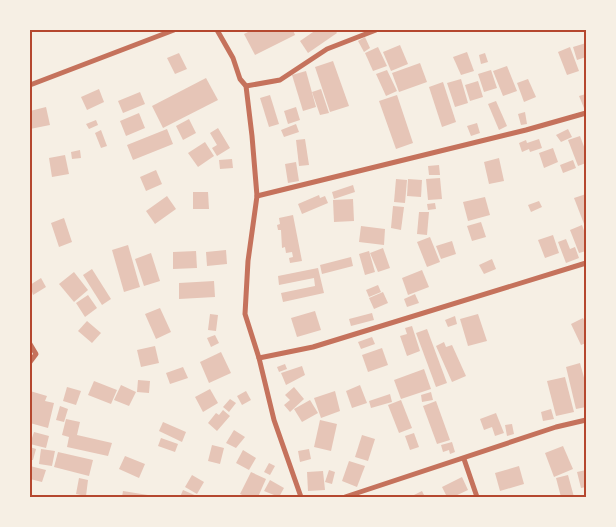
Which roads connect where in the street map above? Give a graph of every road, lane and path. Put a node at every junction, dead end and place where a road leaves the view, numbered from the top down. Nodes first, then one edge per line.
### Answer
1 (174, 30) edge
2 (217, 30) edge
3 (376, 30) edge
4 (30, 85) edge
5 (246, 86) junction
6 (586, 113) edge
7 (257, 196) junction
8 (586, 263) edge
9 (30, 344) edge
10 (259, 358) junction
11 (30, 362) edge
12 (586, 420) edge
13 (464, 459) junction
14 (302, 497) edge
15 (345, 497) edge
16 (477, 497) edge

1 - 4 street
2 - 5 street
3 - 5 street
5 - 7 street
6 - 7 street
7 - 10 street
8 - 10 street
9 - 11 street
10 - 14 street
12 - 13 street
13 - 15 street
13 - 16 street

